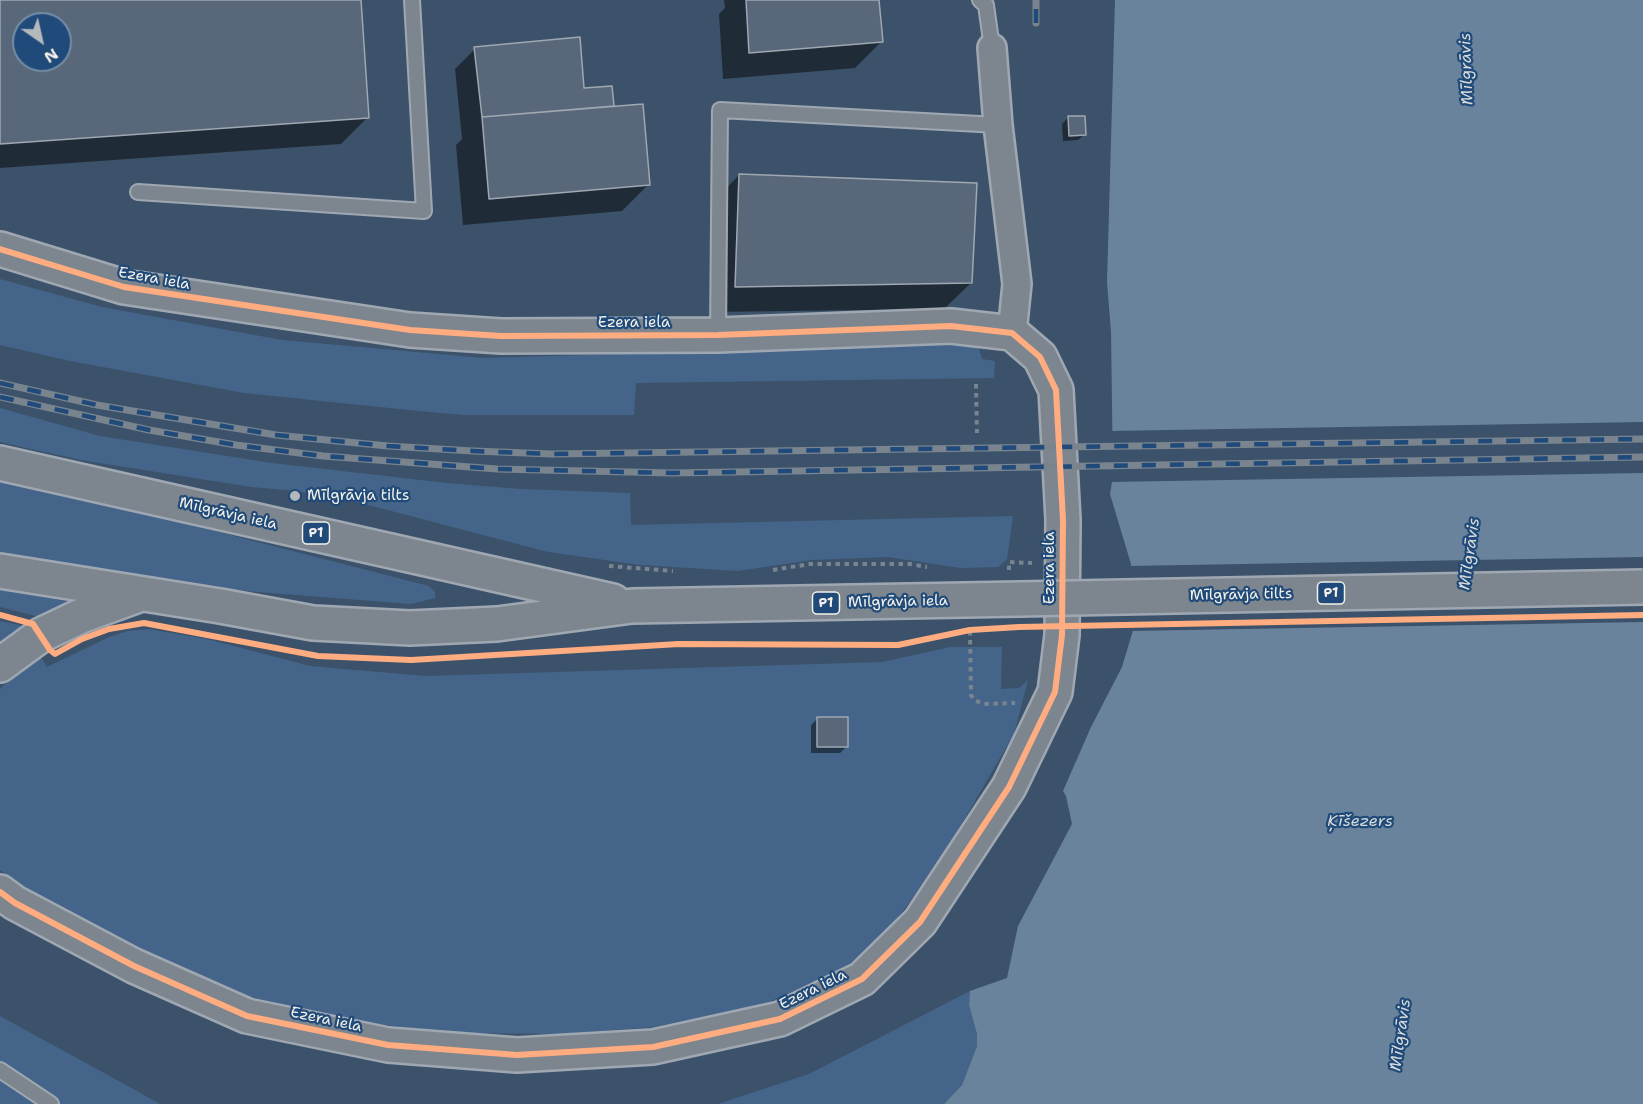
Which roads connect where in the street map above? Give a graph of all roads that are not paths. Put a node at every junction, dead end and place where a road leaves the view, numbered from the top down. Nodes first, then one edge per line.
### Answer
1 (412, 0) edge
2 (980, 0) edge
3 (992, 48) joint
4 (998, 125) junction
5 (138, 192) dead end
6 (0, 249) edge
7 (1012, 333) junction
8 (718, 335) junction
9 (0, 463) edge
10 (0, 571) edge
11 (1020, 585) joint
12 (1643, 587) edge
13 (141, 594) junction
14 (632, 606) junction
15 (0, 665) edge
16 (0, 892) edge
17 (0, 1070) edge
18 (51, 1104) edge

1 - 5 lane
2 - 3 lane
3 - 4 street
4 - 7 street
4 - 8 lane
6 - 8 street, Ezera iela
7 - 8 street, Ezera iela
7 - 16 street, Ezera iela
9 - 14 street, Mīlgrāvja iela / P1
10 - 13 street, Mīlgrāvja iela / P1
11 - 12 street, Mīlgrāvja tilts / P1, bridge
11 - 14 street, Mīlgrāvja iela / P1
13 - 14 street, Mīlgrāvja iela / P1
13 - 15 street
17 - 18 lane

